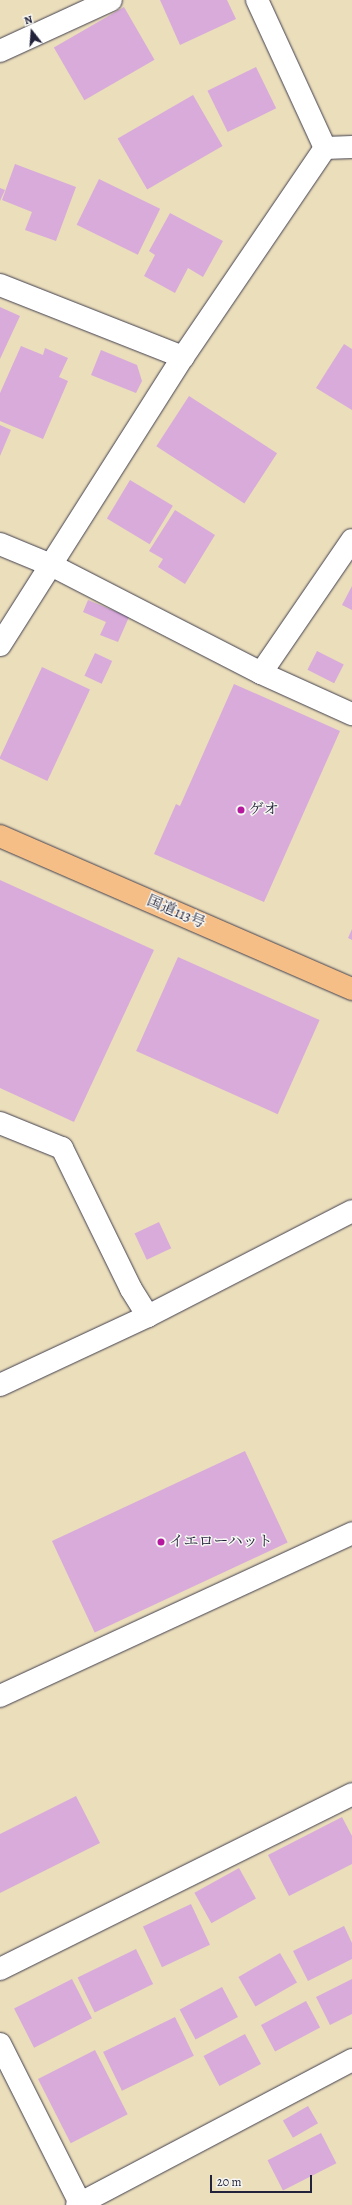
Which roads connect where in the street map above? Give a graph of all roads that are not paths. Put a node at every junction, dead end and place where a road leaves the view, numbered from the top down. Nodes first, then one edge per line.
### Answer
1 (112, 0) edge
2 (257, 0) edge
3 (0, 51) edge
4 (352, 147) edge
5 (325, 148) junction
6 (0, 285) edge
7 (182, 357) junction
8 (352, 540) edge
9 (0, 544) edge
10 (51, 565) junction
11 (0, 645) edge
12 (261, 673) junction
13 (352, 714) edge
14 (0, 836) edge
15 (352, 990) edge
16 (0, 1123) edge
17 (352, 1211) edge
18 (148, 1316) junction
19 (0, 1385) edge
20 (352, 1533) edge
21 (0, 1696) edge
22 (352, 1794) edge
23 (0, 1969) edge
24 (0, 2044) edge
25 (352, 2060) edge
26 (78, 2204) edge

1 - 3 street
2 - 5 street
4 - 5 street
5 - 7 street
6 - 7 street
7 - 10 street
8 - 12 street
9 - 10 street
10 - 11 street
10 - 12 street
12 - 13 street
14 - 15 highway, 国道113号
16 - 18 street
17 - 18 street
18 - 19 street
20 - 21 street
22 - 23 street
24 - 26 street
25 - 26 street

